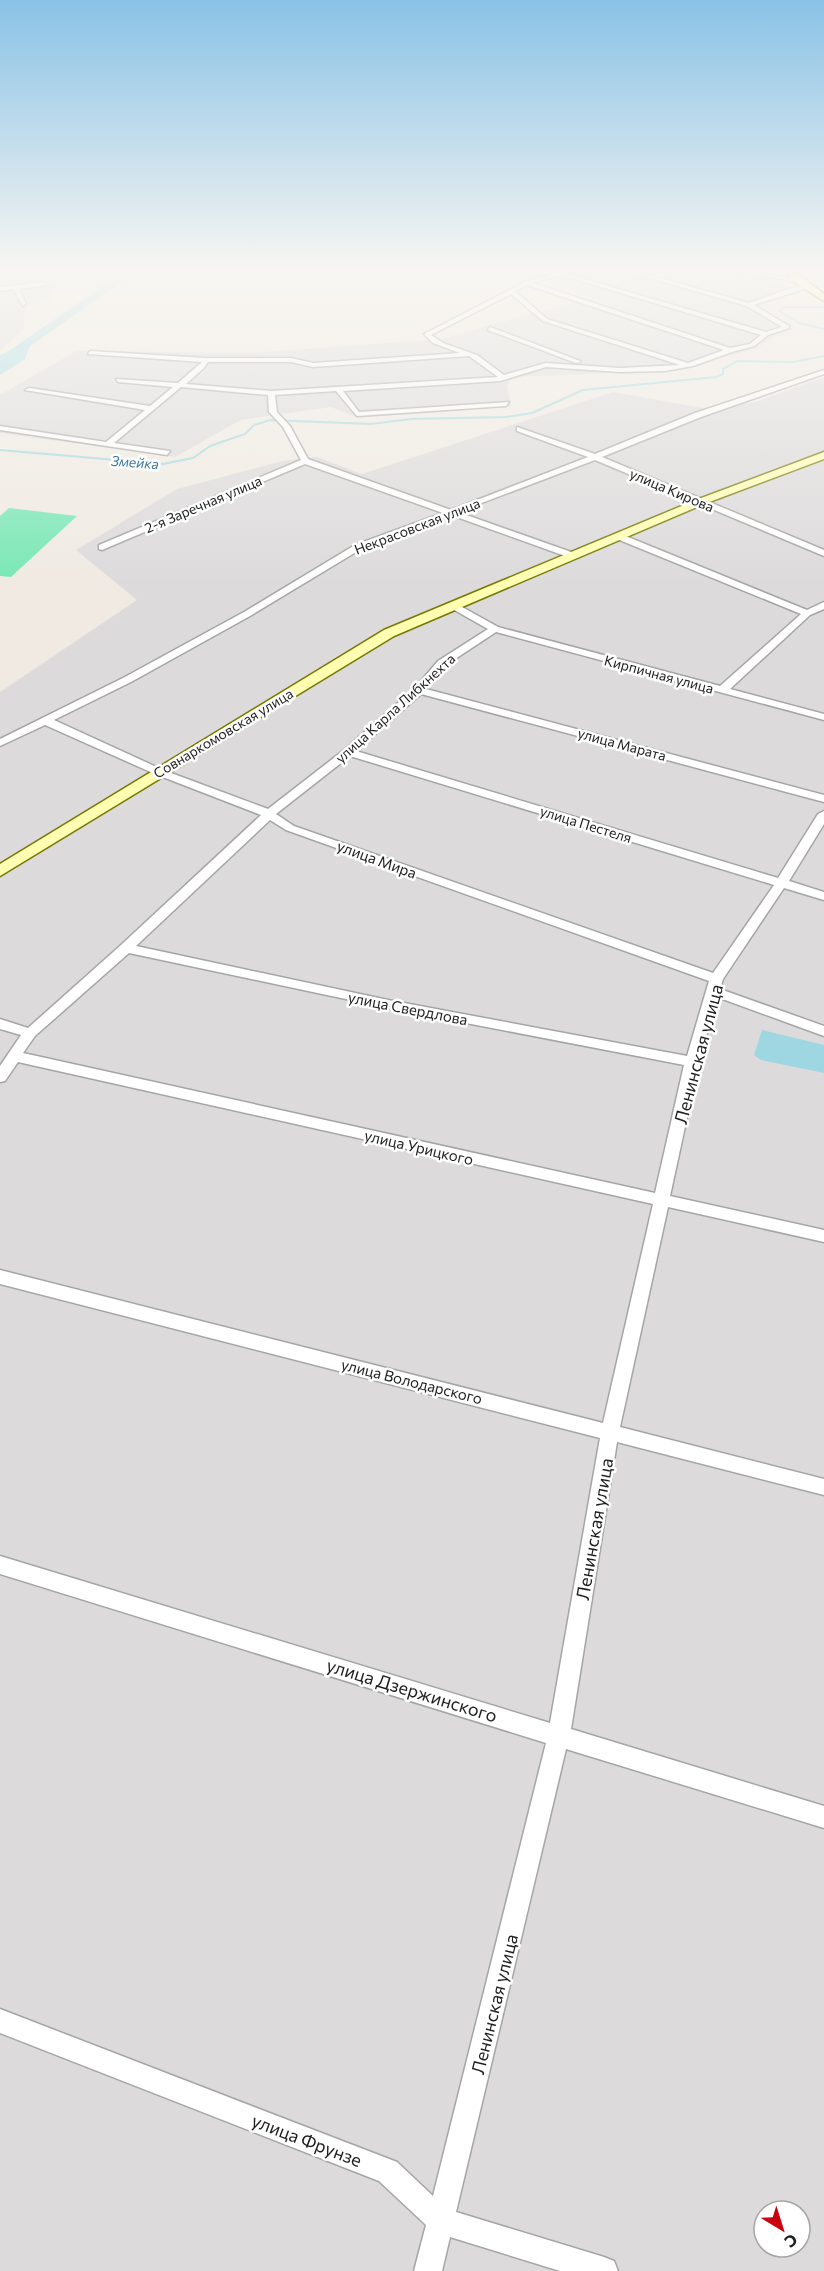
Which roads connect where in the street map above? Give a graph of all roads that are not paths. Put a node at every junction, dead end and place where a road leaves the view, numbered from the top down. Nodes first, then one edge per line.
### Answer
1 (191, 374) edge
2 (499, 374) edge
3 (513, 374) edge
4 (819, 374) edge
5 (502, 377) junction
6 (118, 380) dead end
7 (179, 385) junction
8 (29, 390) dead end
9 (339, 390) junction
10 (271, 393) junction
11 (506, 405) dead end
12 (149, 408) junction
13 (0, 428) edge
14 (520, 429) dead end
15 (106, 445) junction
16 (167, 453) dead end
17 (593, 456) junction
18 (824, 456) edge
19 (305, 461) junction
20 (700, 502) junction
21 (449, 512) junction
22 (620, 537) junction
23 (102, 547) dead end
24 (824, 553) edge
25 (572, 555) junction
26 (452, 605) junction
27 (824, 606) edge
28 (807, 613) junction
29 (495, 629) junction
30 (419, 690) junction
31 (721, 691) junction
32 (824, 717) edge
33 (46, 721) junction
34 (0, 744) edge
35 (348, 752) junction
36 (159, 772) junction
37 (824, 800) edge
38 (269, 814) junction
39 (824, 814) edge
40 (0, 871) edge
41 (781, 884) junction
42 (824, 896) edge
43 (126, 948) junction
44 (714, 985) junction
45 (0, 1024) edge
46 (824, 1031) edge
47 (30, 1034) junction
48 (14, 1056) junction
49 (692, 1062) junction
50 (0, 1077) edge
51 (663, 1202) junction
52 (824, 1236) edge
53 (0, 1277) edge
54 (610, 1432) junction
55 (824, 1487) edge
56 (0, 1565) edge
57 (559, 1734) junction
58 (824, 1817) edge
59 (0, 2021) edge
60 (441, 2221) junction
61 (428, 2271) edge
62 (604, 2271) edge

1 - 7 street
2 - 5 street
3 - 5 street
4 - 17 street, Некрасовская улица
5 - 9 street
6 - 7 street
7 - 10 street
7 - 12 street
8 - 12 street
9 - 10 street
9 - 11 street
10 - 19 street
12 - 15 street
13 - 15 street
14 - 17 street, улица Кирова
15 - 16 street
17 - 20 street, улица Кирова
17 - 21 street, Некрасовская улица
18 - 20 street
19 - 21 street
19 - 23 street, 2-я Заречная улица
20 - 22 street
20 - 24 street, улица Кирова
21 - 25 street
21 - 33 street, Некрасовская улица
22 - 25 street
22 - 28 street
25 - 26 street
26 - 29 street
26 - 36 street, Совнаркомовская улица
27 - 28 street
28 - 31 street
29 - 30 street, улица Карла Либкнехта
29 - 31 street, Кирпичная улица
30 - 35 street, улица Карла Либкнехта
30 - 37 street, улица Марата
31 - 32 street, Кирпичная улица
33 - 34 street, Некрасовская улица
33 - 36 street, улица Мира
35 - 38 street, улица Карла Либкнехта
35 - 41 street, улица Пестеля
36 - 38 street, улица Мира
36 - 40 street, Совнаркомовская улица
38 - 43 street, улица Карла Либкнехта
38 - 44 street, улица Мира
39 - 41 street, Ленинская улица
41 - 42 street, улица Пестеля
41 - 44 street, Ленинская улица
43 - 47 street, улица Карла Либкнехта
43 - 49 street, улица Свердлова
44 - 46 street, улица Мира
44 - 49 street, Ленинская улица
45 - 47 street
47 - 48 street, улица Карла Либкнехта
48 - 50 street, улица Карла Либкнехта
48 - 51 street, улица Урицкого
49 - 51 street, Ленинская улица
51 - 52 street, улица Урицкого
51 - 54 street, Ленинская улица
53 - 54 street, улица Володарского
54 - 55 street, улица Володарского
54 - 57 street, Ленинская улица
56 - 57 street, улица Дзержинского
57 - 58 street, улица Дзержинского
57 - 60 street, Ленинская улица
59 - 60 street, улица Фрунзе
60 - 61 street, Ленинская улица
60 - 62 street, улица Фрунзе

